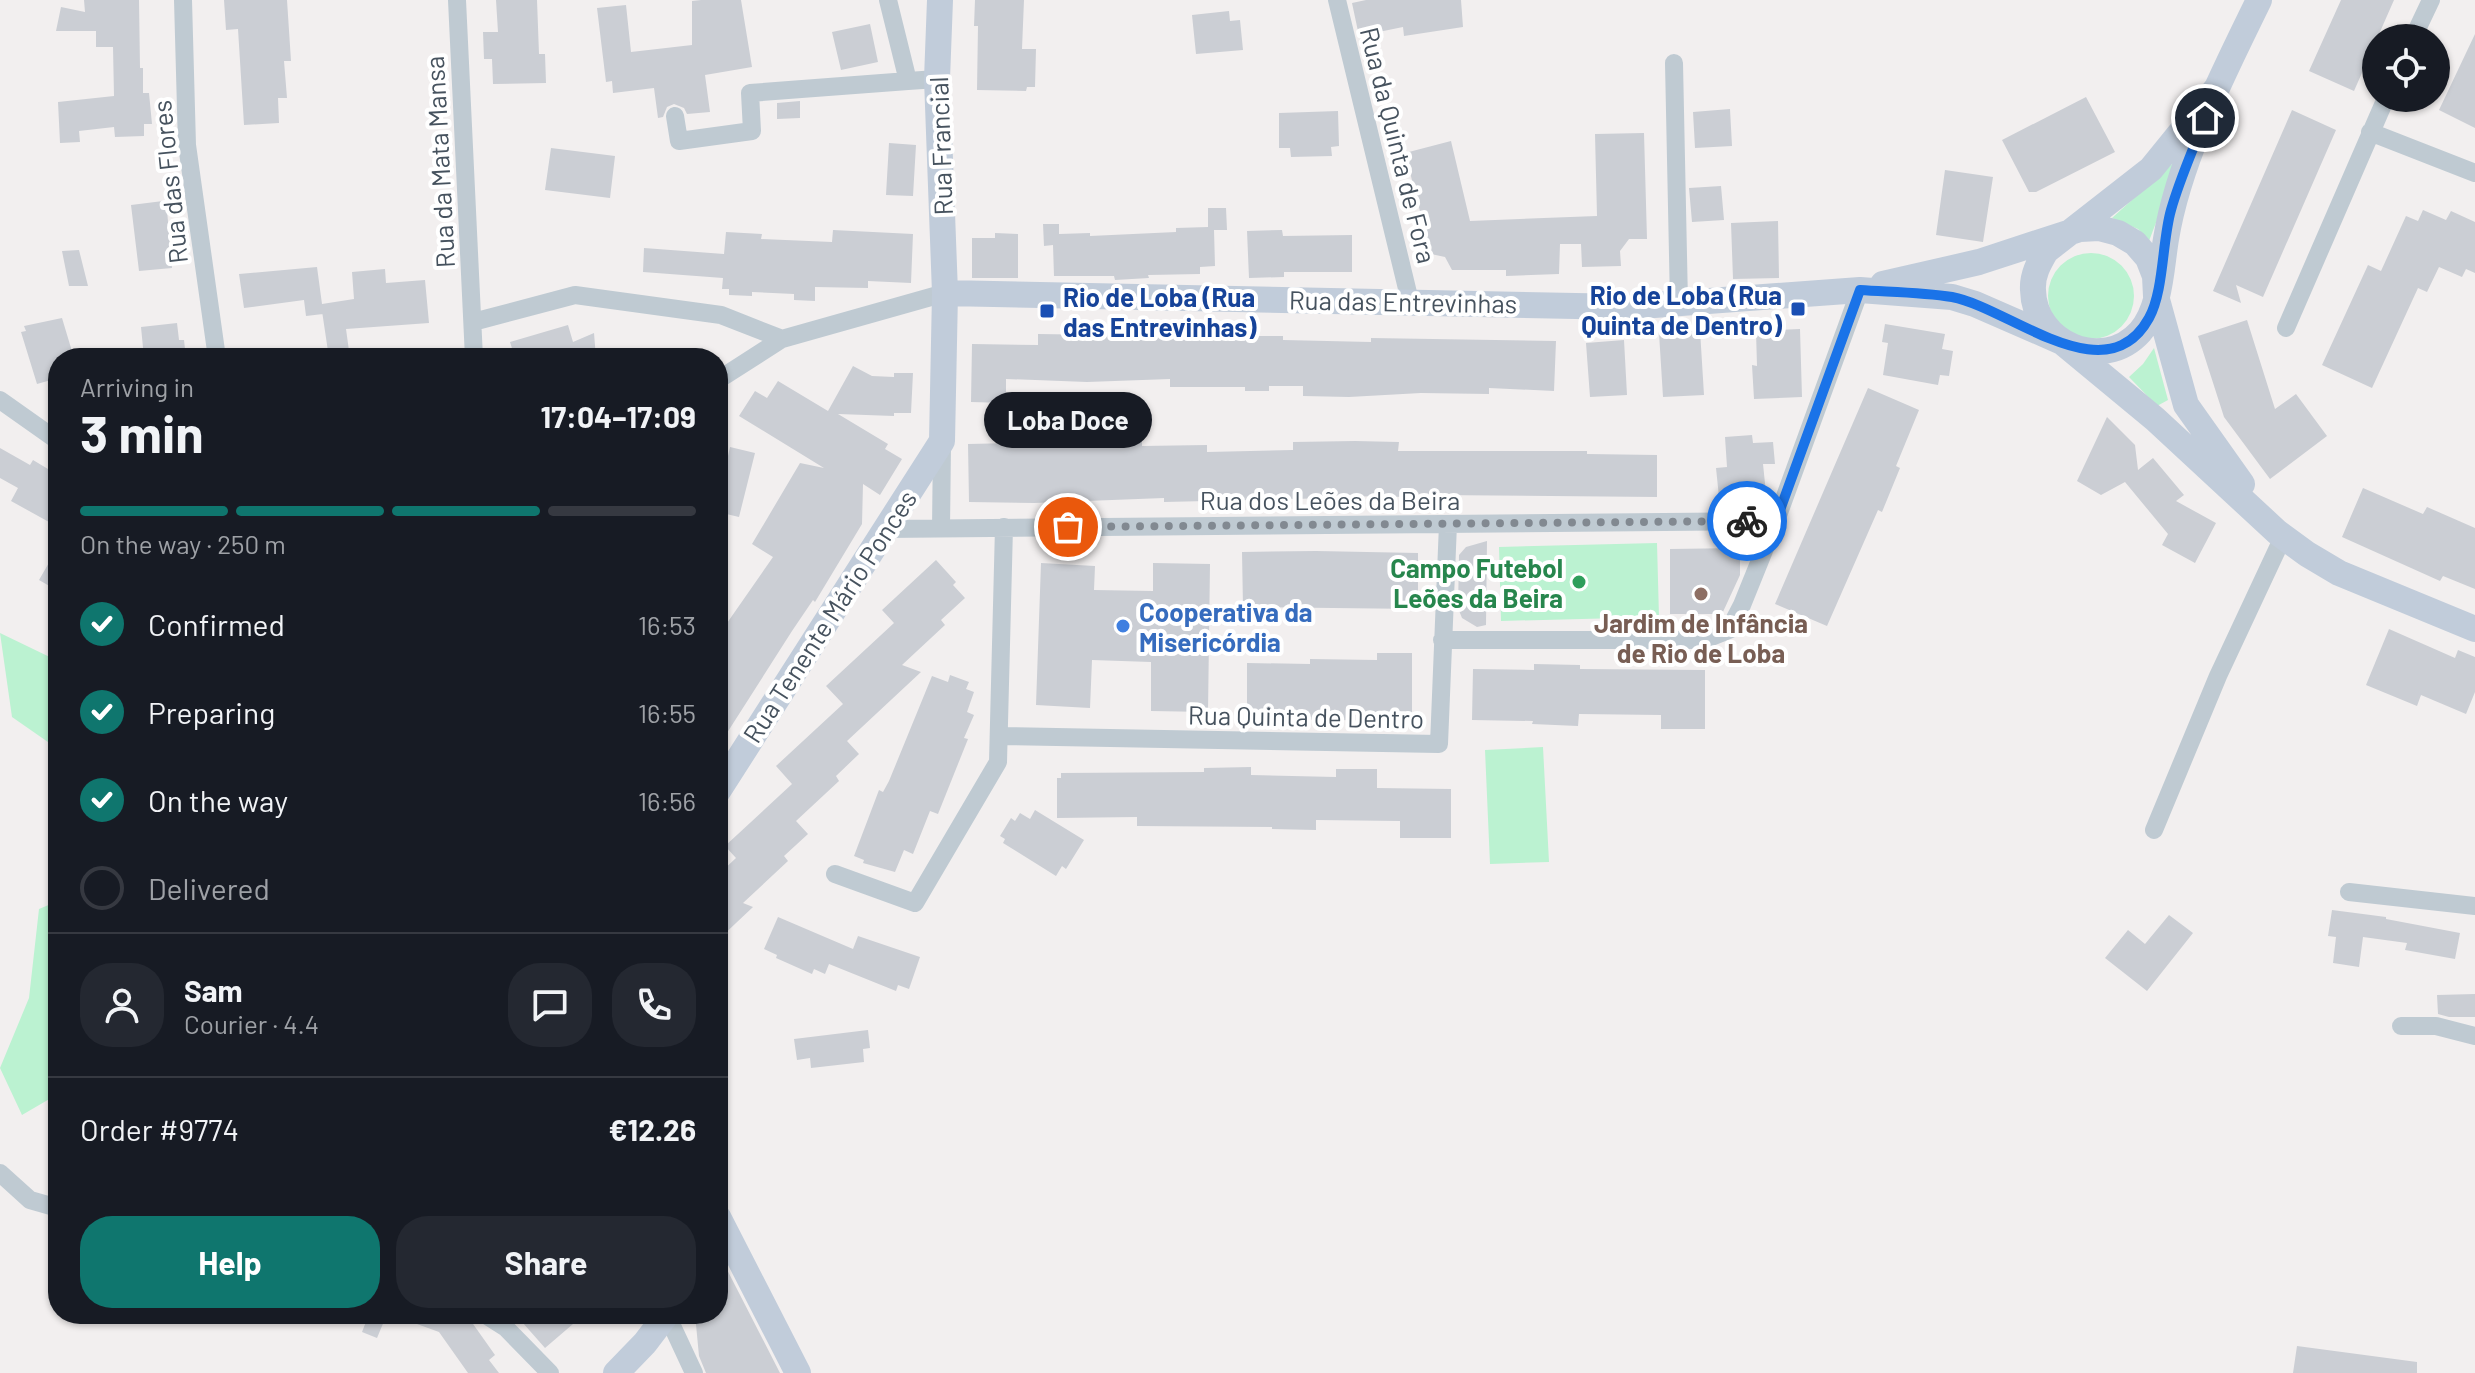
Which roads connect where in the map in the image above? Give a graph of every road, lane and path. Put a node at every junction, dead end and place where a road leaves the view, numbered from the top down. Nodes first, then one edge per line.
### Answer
1 (183, 0) edge
2 (457, 0) edge
3 (888, 0) edge
4 (940, 0) edge
5 (1337, 0) edge
6 (2259, 0) edge
7 (2431, 0) edge
8 (2420, 24) edge
9 (1674, 63) dead end
10 (937, 79) junction
11 (908, 81) junction
12 (2216, 89) junction
13 (2379, 112) edge
14 (675, 116) dead end
15 (2370, 132) junction
16 (2475, 173) edge
17 (2062, 237) junction
18 (1860, 290) junction
19 (945, 293) junction
20 (2156, 296) junction
21 (1410, 301) junction
22 (1679, 303) junction
23 (473, 322) junction
24 (2286, 328) dead end
25 (782, 339) junction
26 (2062, 342) junction
27 (216, 348) edge
28 (474, 348) edge
29 (728, 374) edge
30 (0, 400) edge
31 (48, 434) edge
32 (942, 441) junction
33 (1776, 521) junction
34 (1448, 524) junction
35 (1004, 527) junction
36 (941, 528) junction
37 (884, 529) junction
38 (2280, 534) junction
39 (2475, 629) edge
40 (1442, 640) junction
41 (1000, 736) junction
42 (728, 775) edge
43 (2154, 830) dead end
44 (835, 874) dead end
45 (2349, 892) dead end
46 (2475, 906) edge
47 (2401, 1026) dead end
48 (2475, 1036) edge
49 (0, 1173) edge
50 (48, 1205) edge
51 (728, 1236) edge
52 (500, 1324) edge
53 (659, 1324) edge
54 (672, 1324) edge
55 (550, 1373) edge
56 (616, 1373) edge
57 (694, 1373) edge
58 (798, 1373) edge

1 - 27 street, Rua das Flores
2 - 23 street, Rua da Mata Mansa
3 - 11 street
4 - 10 street, Rua Francial
5 - 21 street, Rua da Quinta de Fora
6 - 12 street
7 - 8 street
9 - 22 street
10 - 11 street
10 - 19 street, Rua Francial
11 - 14 street
12 - 17 street
12 - 20 street
13 - 15 street
15 - 16 street
15 - 24 street
17 - 18 street, Rua das Entrevinhas
17 - 20 street
17 - 26 street
18 - 22 street, Rua das Entrevinhas
18 - 26 street, Rua das Entrevinhas
18 - 33 street
19 - 21 street, Rua das Entrevinhas
19 - 25 street
19 - 32 street, Rua Tenente Mário Ponces
20 - 26 street
20 - 38 street
21 - 22 street, Rua das Entrevinhas
23 - 25 street
23 - 28 street, Rua da Mata Mansa
25 - 29 street
26 - 38 street
30 - 31 street
32 - 36 street, Rua Tenente Mário Ponces
32 - 37 street, Rua Tenente Mário Ponces
33 - 34 street, Rua dos Leões da Beira
33 - 40 street
34 - 35 street, Rua dos Leões da Beira
34 - 40 street, Rua Quinta de Dentro
35 - 36 street, Rua dos Leões da Beira
35 - 41 street
36 - 37 street, Rua dos Leões da Beira
37 - 42 street, Rua Tenente Mário Ponces
38 - 39 street
38 - 43 street
40 - 41 street, Rua Quinta de Dentro
41 - 44 street
45 - 46 street
47 - 48 street
49 - 50 street
51 - 58 street
52 - 55 street
53 - 56 street
54 - 57 street

